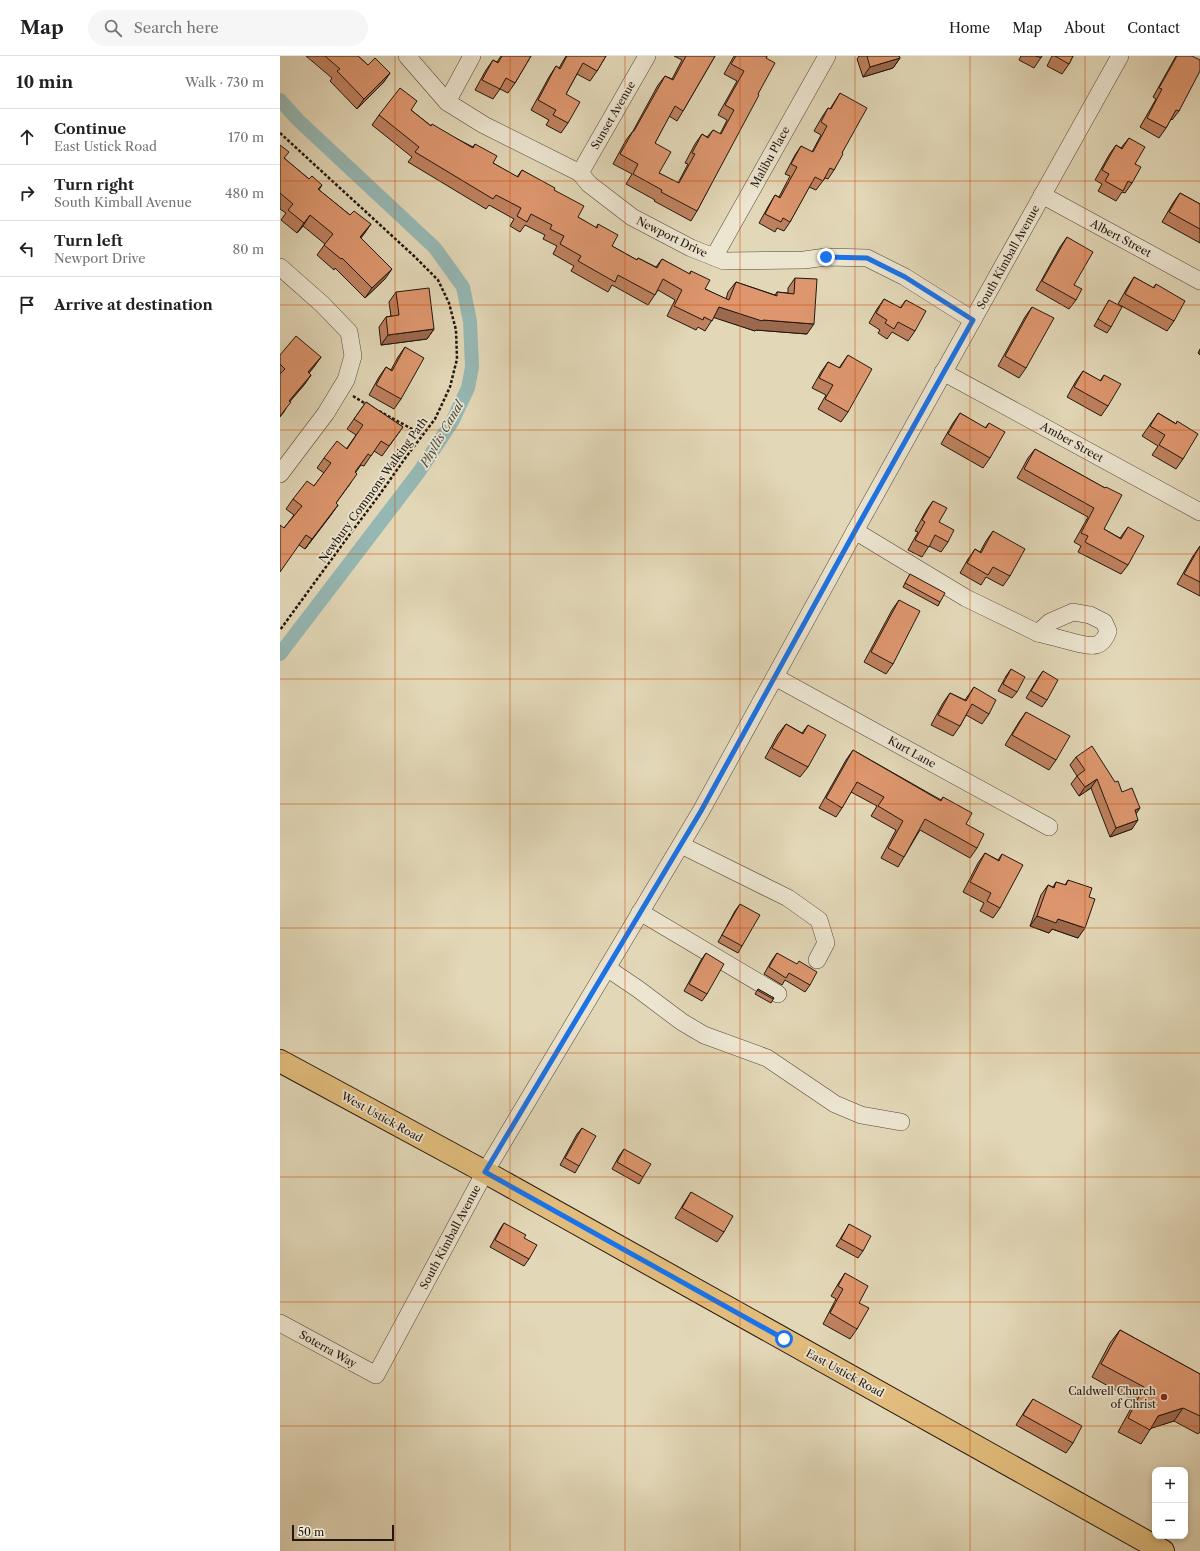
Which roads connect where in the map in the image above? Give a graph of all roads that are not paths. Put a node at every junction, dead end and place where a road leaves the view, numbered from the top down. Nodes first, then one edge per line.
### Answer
1 (407, 56) edge
2 (472, 56) edge
3 (647, 56) edge
4 (826, 56) edge
5 (1120, 56) edge
6 (447, 102) junction
7 (580, 173) junction
8 (1042, 195) junction
9 (714, 257) junction
10 (280, 267) edge
11 (1200, 281) edge
12 (973, 320) junction
13 (943, 372) junction
14 (280, 474) edge
15 (1200, 512) edge
16 (855, 531) junction
17 (1038, 633) dead end
18 (775, 677) junction
19 (1049, 827) dead end
20 (681, 845) junction
21 (640, 912) junction
22 (817, 960) dead end
23 (607, 968) junction
24 (778, 994) dead end
25 (280, 1061) edge
26 (901, 1122) dead end
27 (485, 1172) junction
28 (280, 1323) edge
29 (376, 1375) joint
30 (1163, 1551) edge

1 - 6 street, Newport Drive
2 - 6 street
3 - 7 street, Sunset Avenue
4 - 9 street, Malibu Place
5 - 8 street, South Kimball Avenue
6 - 7 street, Newport Drive
7 - 9 street, Newport Drive
8 - 11 street, Albert Street
8 - 12 street, South Kimball Avenue
9 - 12 street, Newport Drive
10 - 14 street
12 - 13 street, South Kimball Avenue
13 - 15 street, Amber Street
13 - 16 street, South Kimball Avenue
16 - 17 street
16 - 18 street, South Kimball Avenue
18 - 19 street, Kurt Lane
18 - 20 street, South Kimball Avenue
20 - 21 street, South Kimball Avenue
20 - 22 street
21 - 23 street, South Kimball Avenue
21 - 24 street
23 - 26 street
23 - 27 street, South Kimball Avenue
25 - 27 main road, West Ustick Road
27 - 29 street, South Kimball Avenue
27 - 30 main road, East Ustick Road
28 - 29 street, Soterra Way

